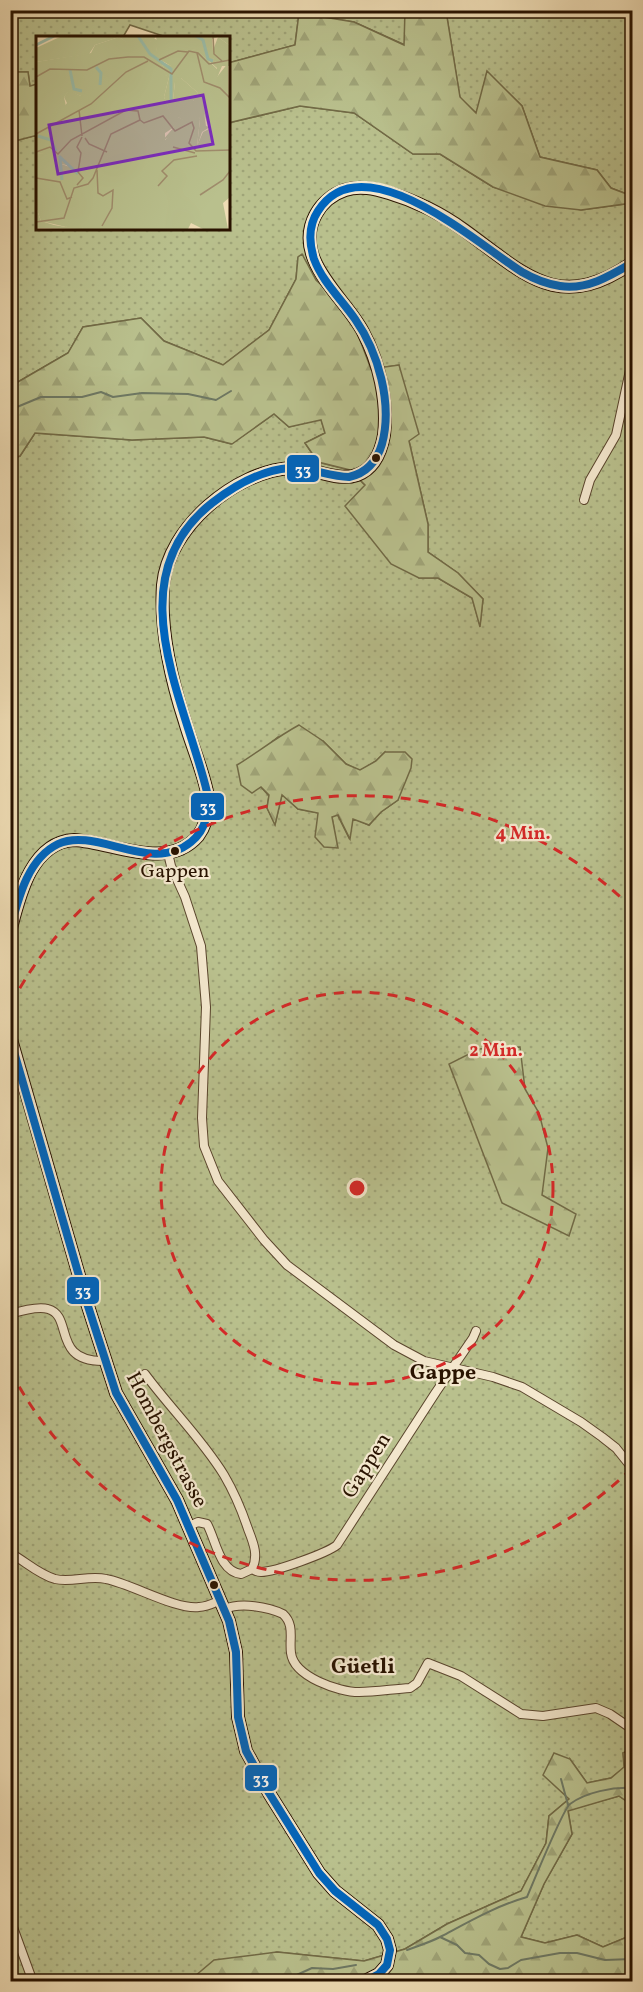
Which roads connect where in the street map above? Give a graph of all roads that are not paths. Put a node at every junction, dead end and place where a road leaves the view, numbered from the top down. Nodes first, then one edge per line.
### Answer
1 (633, 263) edge
2 (633, 362) edge
3 (584, 500) dead end
4 (168, 853) junction
5 (10, 932) edge
6 (10, 1036) edge
7 (10, 1314) edge
8 (476, 1330) dead end
9 (104, 1361) junction
10 (453, 1368) junction
11 (145, 1374) dead end
12 (633, 1468) edge
13 (189, 1526) junction
14 (10, 1553) edge
15 (252, 1569) junction
16 (223, 1605) junction
17 (633, 1729) edge
18 (10, 1919) edge
19 (33, 1982) edge
20 (363, 1982) edge

1 - 4 street
2 - 3 street
4 - 5 street
4 - 10 street
6 - 9 street, Hombergstrasse
7 - 9 street
8 - 10 street, Gappen
9 - 13 street, Hombergstrasse
10 - 12 street
10 - 15 street, Gappen
11 - 15 street
13 - 15 street, Gappen
13 - 16 street, Hombergstrasse
14 - 16 street
16 - 17 street
16 - 20 street, Hombergstrasse
18 - 19 street

